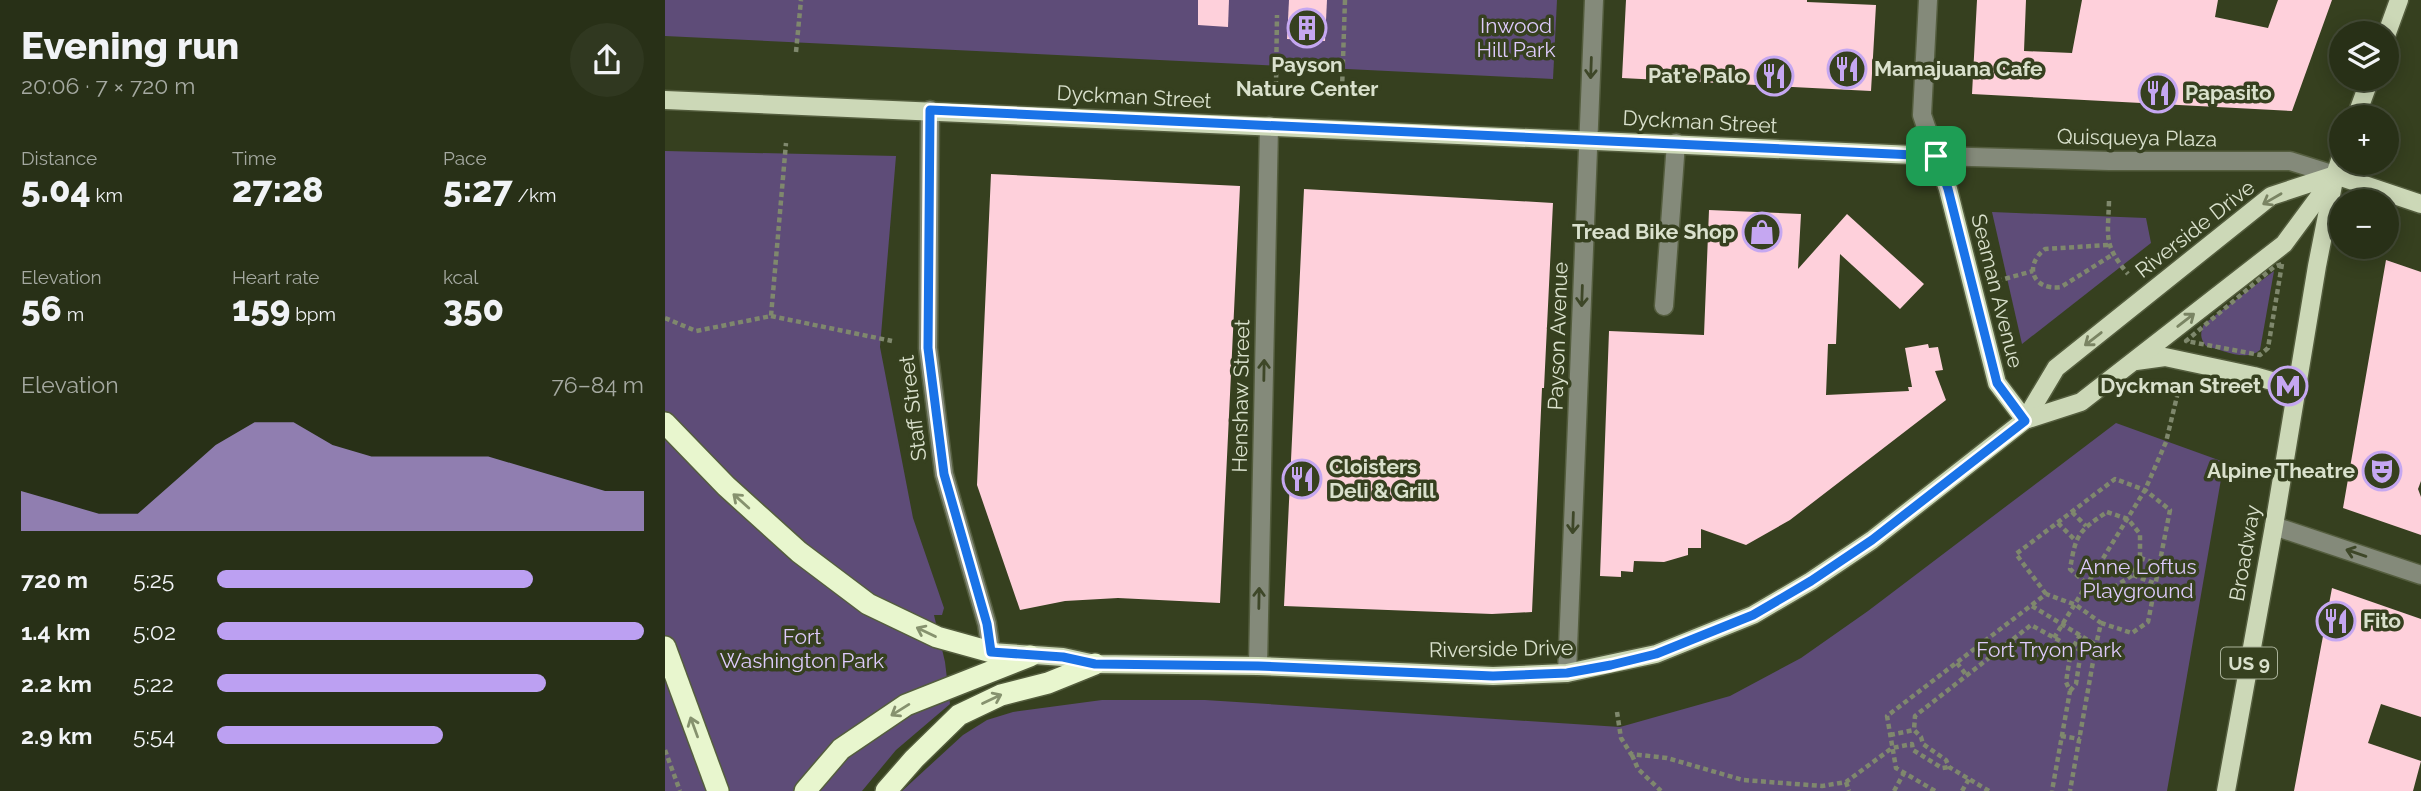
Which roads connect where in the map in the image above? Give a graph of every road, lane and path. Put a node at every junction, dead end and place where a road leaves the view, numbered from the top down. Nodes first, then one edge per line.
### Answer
1 (801, 0) edge
2 (1345, 0) edge
3 (1594, 0) edge
4 (1928, 0) edge
5 (2399, 0) edge
6 (1277, 15) dead end
7 (2391, 21) edge
8 (796, 52) dead end
9 (1276, 86) dead end
10 (1342, 90) dead end
11 (665, 100) edge
12 (930, 110) junction
13 (1269, 126) junction
14 (1588, 139) junction
15 (786, 143) dead end
16 (1676, 143) junction
17 (1936, 156) junction
18 (2329, 165) edge
19 (2329, 170) edge
20 (2332, 175) edge
21 (2336, 175) edge
22 (2358, 175) edge
23 (2109, 201) dead end
24 (2421, 204) edge
25 (2108, 245) junction
26 (2112, 255) junction
27 (2282, 264) dead end
28 (2032, 271) junction
29 (2128, 274) dead end
30 (1997, 281) dead end
31 (1664, 306) dead end
32 (771, 316) junction
33 (665, 318) edge
34 (892, 341) dead end
35 (2250, 353) dead end
36 (2133, 362) junction
37 (2179, 388) dead end
38 (2297, 388) junction
39 (2025, 421) junction
40 (665, 423) edge
41 (2145, 490) junction
42 (2072, 512) junction
43 (2128, 519) junction
44 (2058, 523) junction
45 (2086, 526) junction
46 (2274, 526) junction
47 (2075, 540) junction
48 (2140, 558) junction
49 (2159, 564) junction
50 (2133, 575) junction
51 (2421, 575) edge
52 (2155, 584) junction
53 (2088, 585) junction
54 (2046, 594) junction
55 (2076, 605) junction
56 (2032, 606) junction
57 (2101, 623) junction
58 (2063, 624) junction
59 (2080, 635) junction
60 (2054, 638) junction
61 (2097, 645) junction
62 (665, 647) edge
63 (991, 652) junction
64 (1030, 656) junction
65 (1957, 663) junction
66 (1095, 664) junction
67 (1258, 666) junction
68 (1567, 673) junction
69 (1967, 676) junction
70 (2070, 691) junction
71 (1617, 712) dead end
72 (1914, 730) junction
73 (1890, 735) junction
74 (2061, 736) junction
75 (2080, 739) junction
76 (1892, 748) junction
77 (665, 750) edge
78 (1631, 754) junction
79 (1949, 767) junction
80 (1904, 773) junction
81 (1969, 779) junction
82 (1846, 782) junction
83 (680, 791) edge
84 (717, 791) edge
85 (805, 791) edge
86 (886, 791) edge
87 (1661, 791) edge
88 (1849, 791) edge
89 (1894, 791) edge
90 (1935, 791) edge
91 (1962, 791) edge
92 (1989, 791) edge
93 (2052, 791) edge
94 (2070, 791) edge
95 (2226, 791) edge

1 - 8 path
2 - 10 path
3 -> 14 street, Payson Avenue
4 - 17 street, Seaman Avenue
5 - 7 main road
6 - 9 path
11 - 12 main road, Dyckman Street
12 - 13 main road, Dyckman Street
12 - 63 street, Staff Street
13 - 14 main road, Dyckman Street
67 -> 13 street, Henshaw Street
14 - 16 main road, Dyckman Street
14 -> 68 street, Payson Avenue
15 - 32 path
16 - 17 main road, Dyckman Street
16 - 31 street
17 - 18 street, Quisqueya Plaza
17 - 39 main road, Seaman Avenue
19 -> 39 main road, Riverside Drive
36 -> 20 main road, Riverside Drive
21 - 38 main road, Broadway / US 9
22 - 24 main road
23 - 25 path
25 - 26 path
25 - 28 path
26 - 28 path
26 - 29 path
27 - 35 path
28 - 30 path
32 - 33 path
32 - 34 path
36 - 38 main road
36 - 39 main road, Riverside Drive
37 - 41 path
38 - 46 main road, Broadway / US 9
39 - 68 main road, Riverside Drive
63 -> 40 highway
41 - 42 path
41 - 43 path
41 - 49 path
42 - 44 path
42 - 45 path
43 - 45 path
43 - 48 path
43 - 53 path
44 - 47 path
44 - 54 path
45 - 47 path
51 -> 46 street
46 - 95 main road, Broadway / US 9
47 - 53 path
48 - 49 path
48 - 50 path
49 - 52 path
50 - 52 path
50 - 53 path
52 - 57 path
53 - 55 path
54 - 55 path
54 - 56 path
55 - 57 path
55 - 58 path
56 - 58 path
56 - 65 path
57 - 61 path
58 - 59 path
58 - 60 path
59 - 61 path
59 - 70 path
60 - 69 path
60 - 70 path
61 - 75 path
84 -> 62 highway
63 - 64 main road, Riverside Drive
64 - 66 main road, Riverside Drive
64 -> 85 highway
65 - 69 path
65 - 73 path
66 - 67 main road, Riverside Drive
86 -> 66 highway
67 - 68 main road, Riverside Drive
69 - 72 path
70 - 74 path
71 - 78 path
72 - 73 path
72 - 79 path
73 - 76 path
74 - 75 path
74 - 93 path
75 - 94 path
76 - 79 path
76 - 80 path
76 - 82 path
77 - 83 path
78 - 82 path
78 - 87 path
79 - 81 path
80 - 89 path
80 - 90 path
81 - 91 path
81 - 92 path
82 - 88 path

